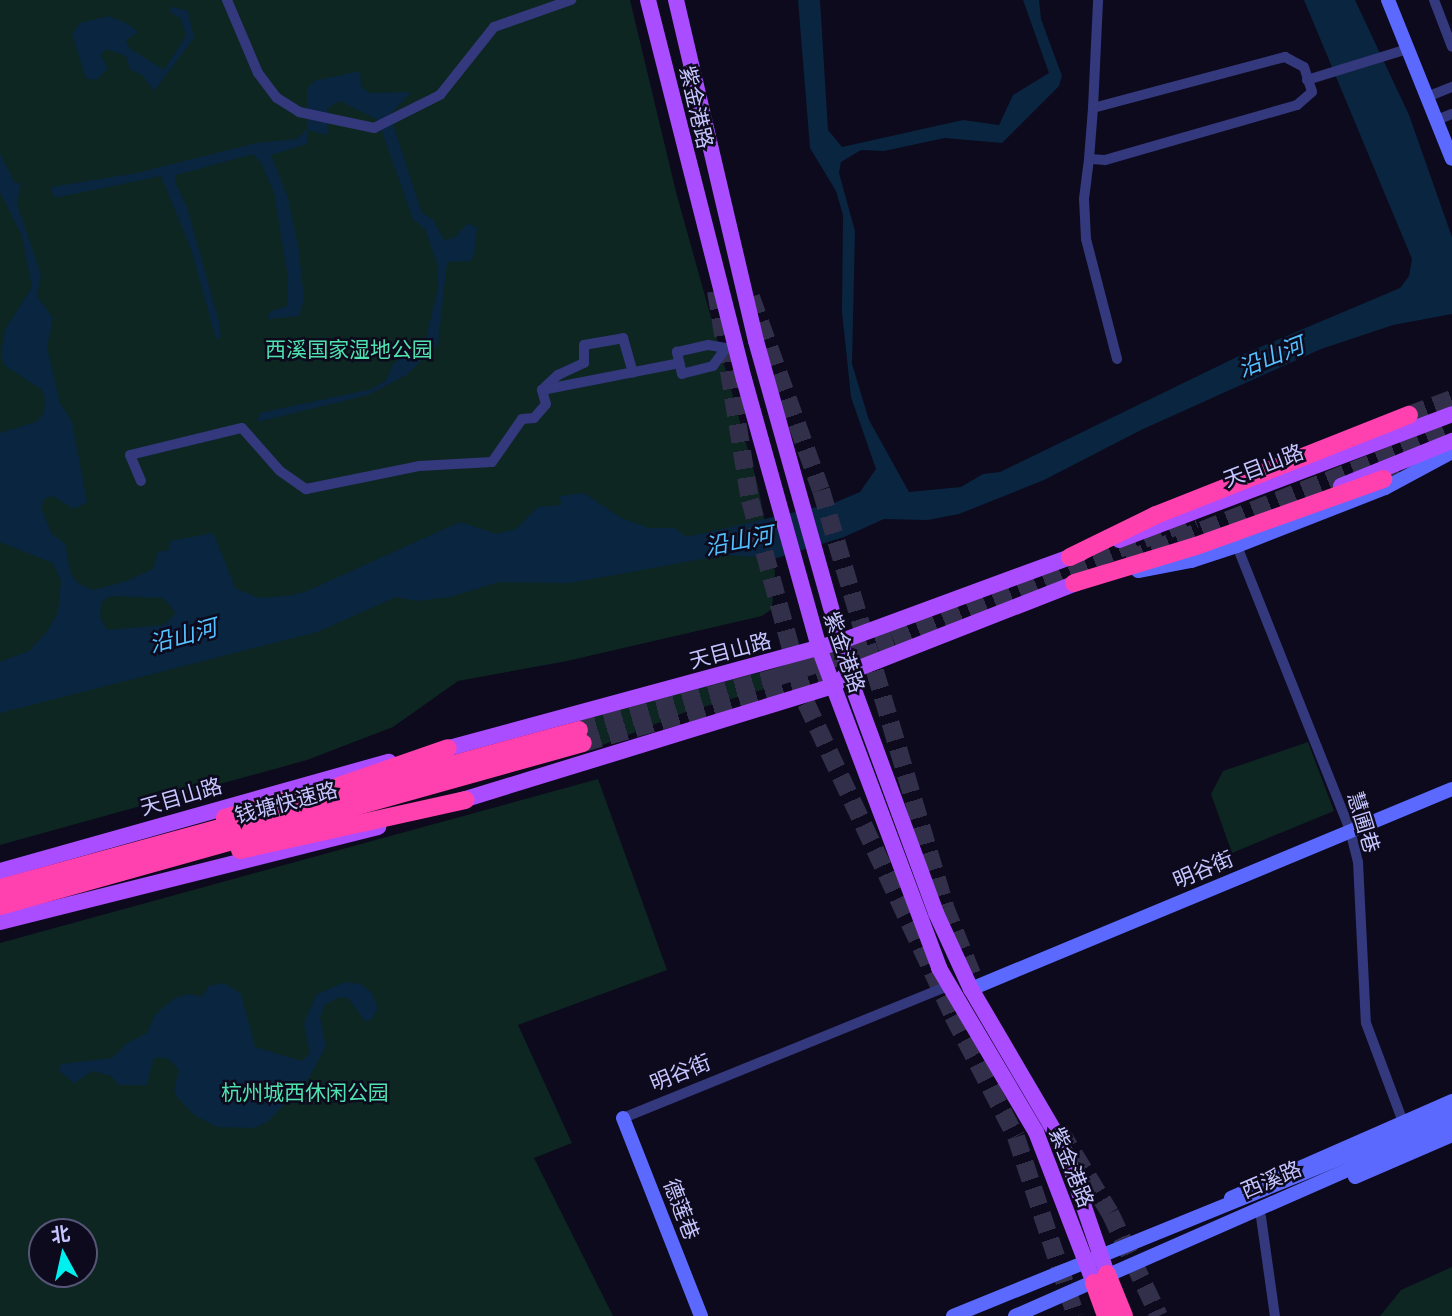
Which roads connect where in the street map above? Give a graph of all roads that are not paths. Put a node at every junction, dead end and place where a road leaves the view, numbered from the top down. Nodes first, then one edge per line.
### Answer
1 (227, 0) edge
2 (571, 0) edge
3 (648, 0) edge
4 (676, 0) edge
5 (1098, 0) edge
6 (1388, 0) edge
7 (1434, 0) edge
8 (1452, 47) edge
9 (1408, 50) junction
10 (1307, 80) junction
11 (1452, 87) edge
12 (1427, 97) junction
13 (1093, 108) junction
14 (1452, 114) edge
15 (1437, 120) junction
16 (1089, 159) junction
17 (1452, 159) edge
18 (1117, 359) dead end
19 (679, 363) junction
20 (633, 373) junction
21 (542, 390) junction
22 (1452, 414) edge
23 (1409, 415) tunnel mouth
24 (1452, 441) edge
25 (1452, 452) edge
26 (137, 479) dead end
27 (1383, 479) tunnel mouth
28 (1237, 546) junction
29 (1070, 557) junction
30 (1074, 583) junction
31 (839, 642) junction
32 (819, 648) junction
33 (849, 672) junction
34 (834, 686) junction
35 (581, 736) tunnel mouth
36 (448, 748) junction
37 (1452, 789) edge
38 (466, 800) junction
39 (1350, 830) junction
40 (118, 865) junction
41 (0, 871) edge
42 (0, 888) edge
43 (0, 906) edge
44 (0, 922) edge
45 (948, 986) junction
46 (971, 989) junction
47 (1452, 1101) edge
48 (1452, 1113) edge
49 (623, 1118) joint
50 (1403, 1122) junction
51 (1452, 1124) edge
52 (1452, 1135) edge
53 (1215, 1208) junction
54 (1261, 1217) junction
55 (1102, 1255) junction
56 (1086, 1262) junction
57 (1101, 1278) junction
58 (701, 1316) edge
59 (953, 1316) edge
60 (977, 1316) edge
61 (1015, 1316) edge
62 (1106, 1316) edge
63 (1124, 1316) edge
64 (1275, 1316) edge

1 - 2 street
3 - 32 main road, 紫金港路
4 - 31 main road, 紫金港路
5 - 13 street
6 - 9 street
7 - 8 street
9 - 10 street
9 - 12 street
10 - 13 street
10 - 16 street
11 - 12 street
12 - 15 street
13 - 16 street
14 - 15 street
15 - 17 street
16 - 18 street
19 - 19 street
19 - 20 street
20 - 21 street
20 - 21 street
21 - 26 street
22 - 29 main road, 天目山路
23 - 29 highway
24 - 30 main road
25 - 28 street
27 - 30 highway
28 - 30 street
28 - 39 street, 慧圃巷
29 - 31 main road, 天目山路
30 - 33 main road
31 - 32 main road, 天目山路
31 - 33 main road, 紫金港路
32 - 34 main road, 紫金港路
32 - 36 main road, 天目山路
33 - 34 main road
33 - 46 main road, 紫金港路
34 - 38 main road
34 - 45 main road, 紫金港路
35 - 40 highway, 钱塘快速路
36 - 40 highway
36 - 41 main road, 天目山路
37 - 39 street, 明谷街
38 - 40 highway
38 - 44 main road
39 - 46 street, 明谷街
39 - 50 street, 慧圃巷
40 - 42 highway, 钱塘快速路
40 - 43 highway, 钱塘快速路
45 - 49 street, 明谷街
45 - 56 main road, 紫金港路
46 - 55 main road, 紫金港路
47 - 50 street, 西溪路
48 - 53 street, 西溪路
49 - 58 street, 德莲巷
50 - 53 street, 西溪路
51 - 57 street, 西溪路
52 - 54 street, 西溪路
53 - 55 street, 西溪路
54 - 57 street, 西溪路
54 - 64 street
55 - 56 street, 西溪路
55 - 57 main road, 紫金港路
56 - 57 main road, 紫金港路
56 - 59 street, 西溪路
56 - 60 street, 西溪路
57 - 61 street, 西溪路
57 - 62 highway
57 - 63 highway

